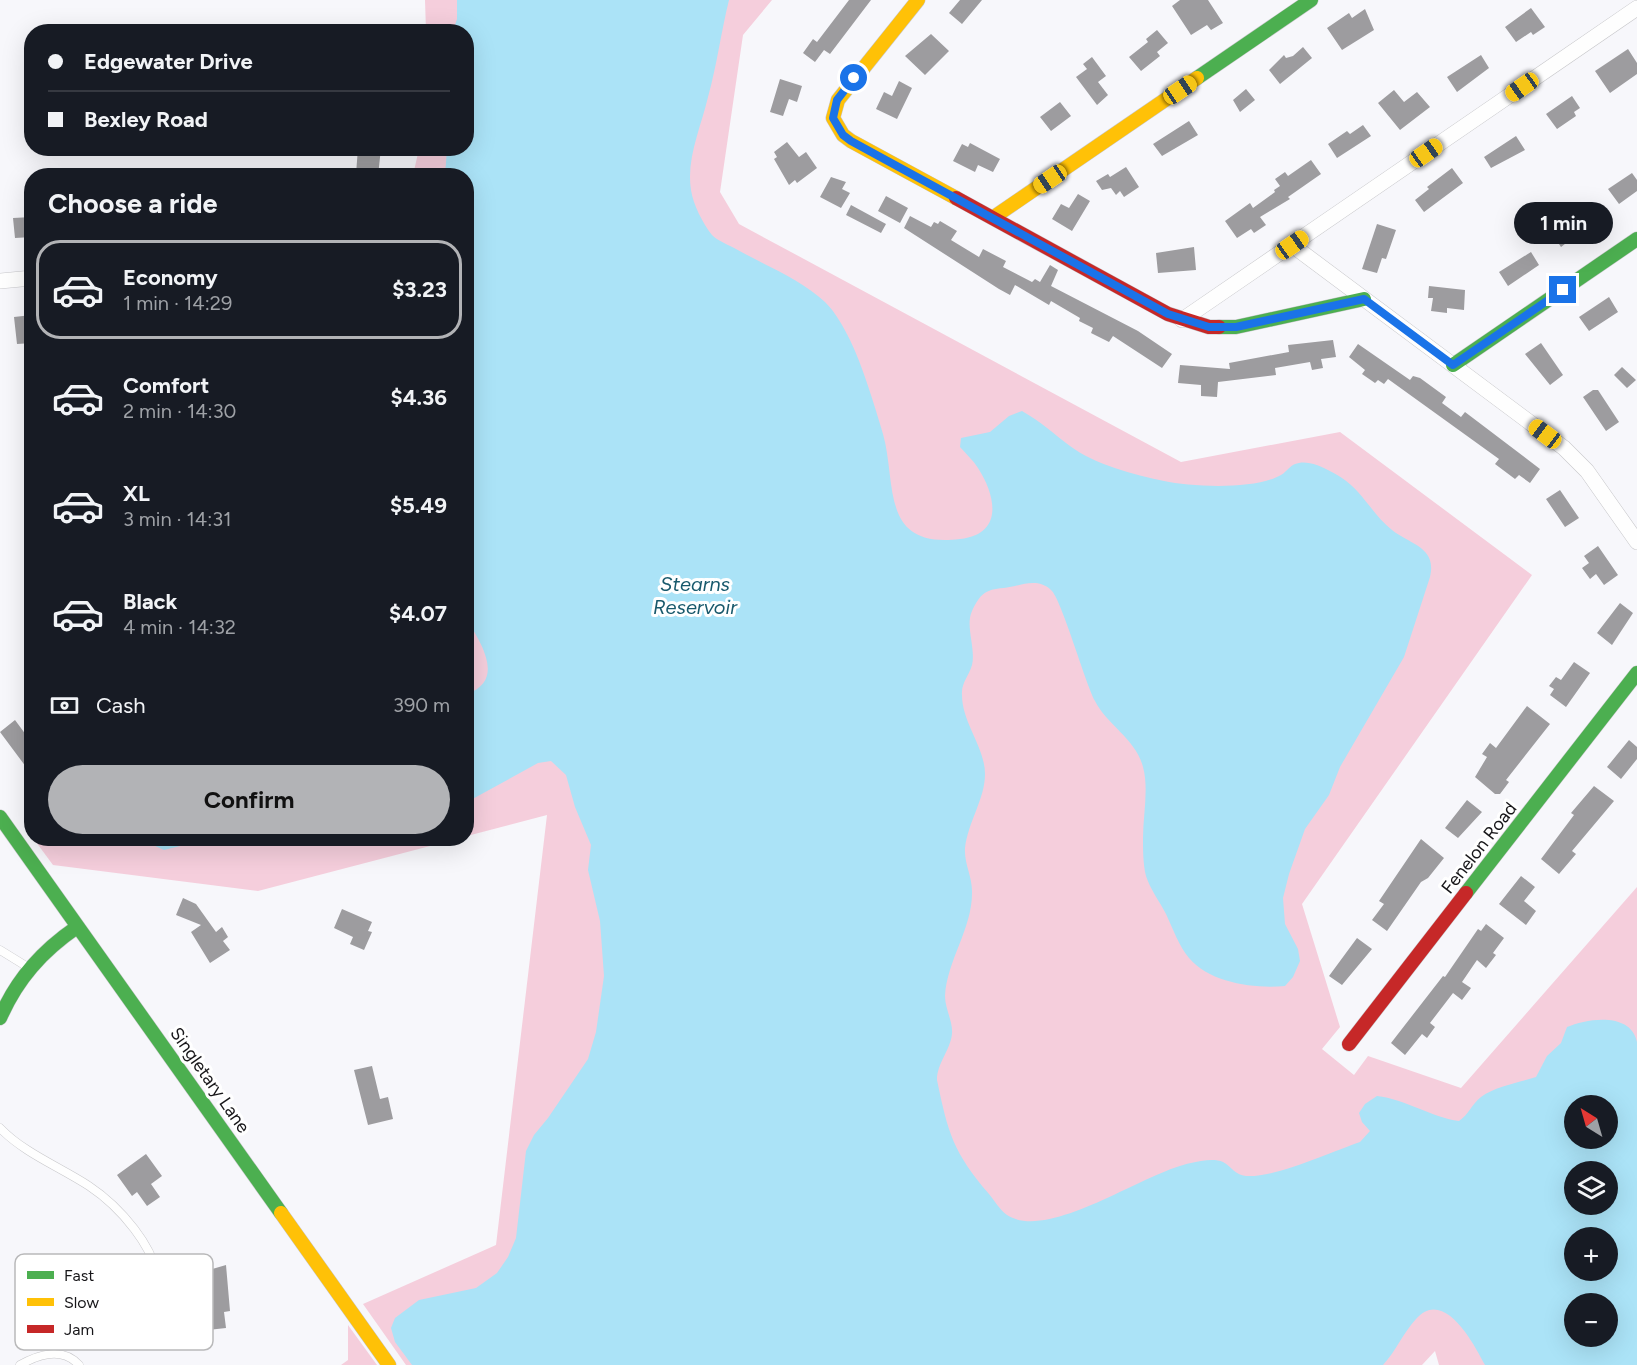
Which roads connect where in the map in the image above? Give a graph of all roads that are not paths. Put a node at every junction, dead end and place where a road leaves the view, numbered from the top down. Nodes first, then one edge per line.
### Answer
1 (918, 0) edge
2 (1311, 0) edge
3 (1637, 8) edge
4 (994, 217) junction
5 (1637, 239) edge
6 (1292, 245) junction
7 (24, 279) edge
8 (0, 281) edge
9 (1364, 299) junction
10 (1182, 320) junction
11 (1453, 365) junction
12 (1637, 542) edge
13 (1637, 674) edge
14 (0, 817) edge
15 (77, 927) junction
16 (0, 950) edge
17 (28, 967) junction
18 (0, 1018) edge
19 (1349, 1044) dead end
20 (0, 1128) edge
21 (147, 1254) edge
22 (20, 1365) edge
23 (79, 1365) edge
24 (389, 1365) edge

1 - 4 street
2 - 4 street
3 - 6 street
4 - 10 street
5 - 11 street
6 - 9 street
6 - 10 street
7 - 8 street
9 - 10 street
9 - 11 street
11 - 12 street
13 - 19 street, Fenelon Road
14 - 15 street, Singletary Lane
15 - 17 street
15 - 24 street, Singletary Lane
16 - 17 lane
17 - 18 street
20 - 21 lane
22 - 23 lane

